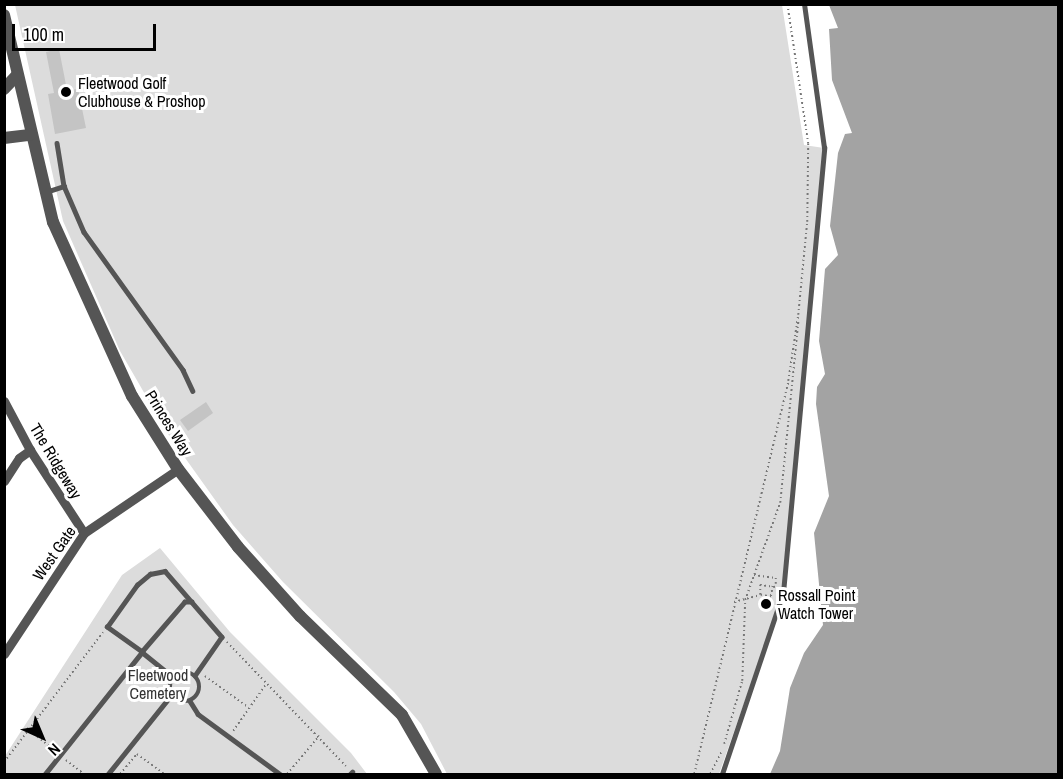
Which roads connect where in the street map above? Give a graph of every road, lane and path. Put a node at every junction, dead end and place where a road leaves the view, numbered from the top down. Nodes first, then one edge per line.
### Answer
1 (787, 4) edge
2 (804, 4) edge
3 (4, 15) edge
4 (16, 76) junction
5 (4, 89) edge
6 (30, 135) junction
7 (4, 138) edge
8 (57, 144) dead end
9 (64, 186) junction
10 (44, 193) junction
11 (798, 315) junction
12 (193, 391) dead end
13 (4, 401) edge
14 (30, 450) junction
15 (178, 468) junction
16 (4, 481) edge
17 (84, 533) junction
18 (753, 575) junction
19 (774, 587) junction
20 (783, 588) junction
21 (760, 595) junction
22 (746, 597) junction
23 (192, 602) junction
24 (733, 602) junction
25 (107, 627) junction
26 (222, 637) junction
27 (142, 652) junction
28 (4, 654) edge
29 (196, 673) junction
30 (173, 677) junction
31 (267, 683) junction
32 (172, 694) junction
33 (190, 701) junction
34 (249, 708) junction
35 (320, 735) junction
36 (229, 737) junction
37 (4, 762) edge
38 (351, 773) edge
39 (45, 774) edge
40 (108, 774) edge
41 (120, 774) edge
42 (165, 774) edge
43 (280, 774) edge
44 (286, 774) edge
45 (436, 774) edge
46 (693, 774) edge
47 (710, 774) edge
48 (722, 774) edge

1 - 11 path
2 - 20 lane
3 - 4 street, Princes Way
4 - 5 street
4 - 6 street, Princes Way
6 - 7 street
6 - 10 street, Princes Way
8 - 9 lane
9 - 10 lane
9 - 12 lane
10 - 15 street, Princes Way
11 - 18 path
11 - 24 path
13 - 14 street, The Ridgeway
14 - 16 street
14 - 17 street, The Ridgeway
15 - 17 street, West Gate
15 - 45 street, Princes Way
17 - 28 street, West Gate
18 - 19 path
18 - 22 path
19 - 20 path
19 - 21 path
19 - 21 path
20 - 48 lane
21 - 22 path
22 - 24 path
22 - 47 path
23 - 25 lane
23 - 26 lane
23 - 27 lane
24 - 46 path
25 - 27 lane
25 - 37 path
26 - 29 lane
26 - 31 path
27 - 30 lane
27 - 39 lane
29 - 30 lane
29 - 33 lane
29 - 34 path
30 - 32 lane
31 - 34 path
31 - 35 path
32 - 33 lane
32 - 40 lane
33 - 36 lane
34 - 36 path
35 - 38 path
35 - 44 path
36 - 43 lane
41 - 42 path

